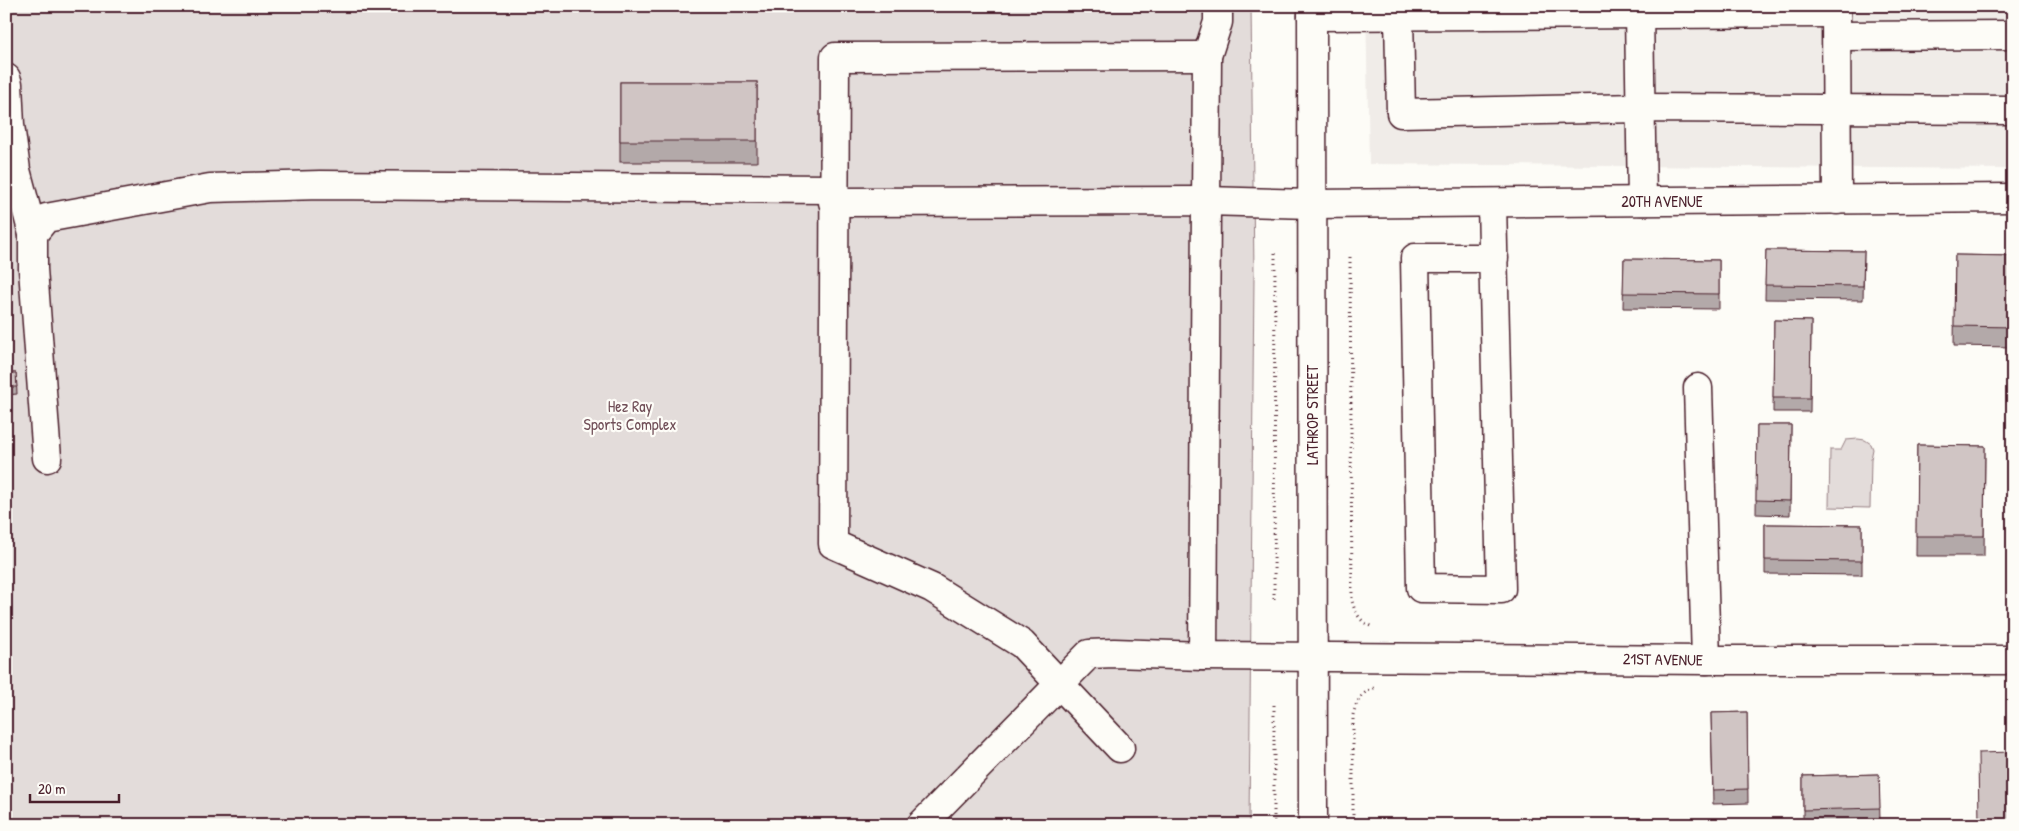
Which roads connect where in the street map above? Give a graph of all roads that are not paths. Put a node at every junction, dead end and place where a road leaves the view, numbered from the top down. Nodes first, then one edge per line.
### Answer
1 (1218, 6) edge
2 (1312, 11) edge
3 (1397, 11) edge
4 (1639, 14) junction
5 (1837, 18) edge
6 (2013, 36) edge
7 (1207, 56) junction
8 (6, 78) edge
9 (1640, 108) junction
10 (1837, 109) junction
11 (2013, 110) edge
12 (833, 196) junction
13 (2013, 198) edge
14 (1837, 200) junction
15 (1206, 201) junction
16 (1642, 201) junction
17 (1492, 203) junction
18 (1312, 204) junction
19 (32, 234) junction
20 (1494, 258) junction
21 (1698, 388) dead end
22 (47, 458) dead end
23 (1203, 656) junction
24 (1313, 656) junction
25 (1706, 660) junction
26 (2013, 660) edge
27 (1060, 684) junction
28 (1120, 748) dead end
29 (921, 825) edge
30 (1313, 825) edge

1 - 7 street
2 - 3 street
2 - 18 street, LATHROP STREET
3 - 4 street
3 - 9 street
4 - 5 street
4 - 9 street
5 - 6 street
5 - 10 street
7 - 12 street
7 - 15 street
8 - 19 street
9 - 10 street
9 - 16 street
10 - 11 street
10 - 14 street
12 - 15 street, 20TH AVENUE
12 - 19 street, 20TH AVENUE
12 - 27 street
13 - 14 street, 20TH AVENUE
14 - 16 street, 20TH AVENUE
15 - 18 street, 20TH AVENUE
15 - 23 street
16 - 17 street, 20TH AVENUE
17 - 18 street, 20TH AVENUE
17 - 20 street
18 - 24 street, LATHROP STREET
19 - 22 street
20 - 20 street
21 - 25 street
23 - 24 street, 21ST AVENUE
23 - 27 street, 21ST AVENUE
24 - 25 street, 21ST AVENUE
24 - 30 street, LATHROP STREET
25 - 26 street, 21ST AVENUE
27 - 28 street
27 - 29 street, 21ST AVENUE

